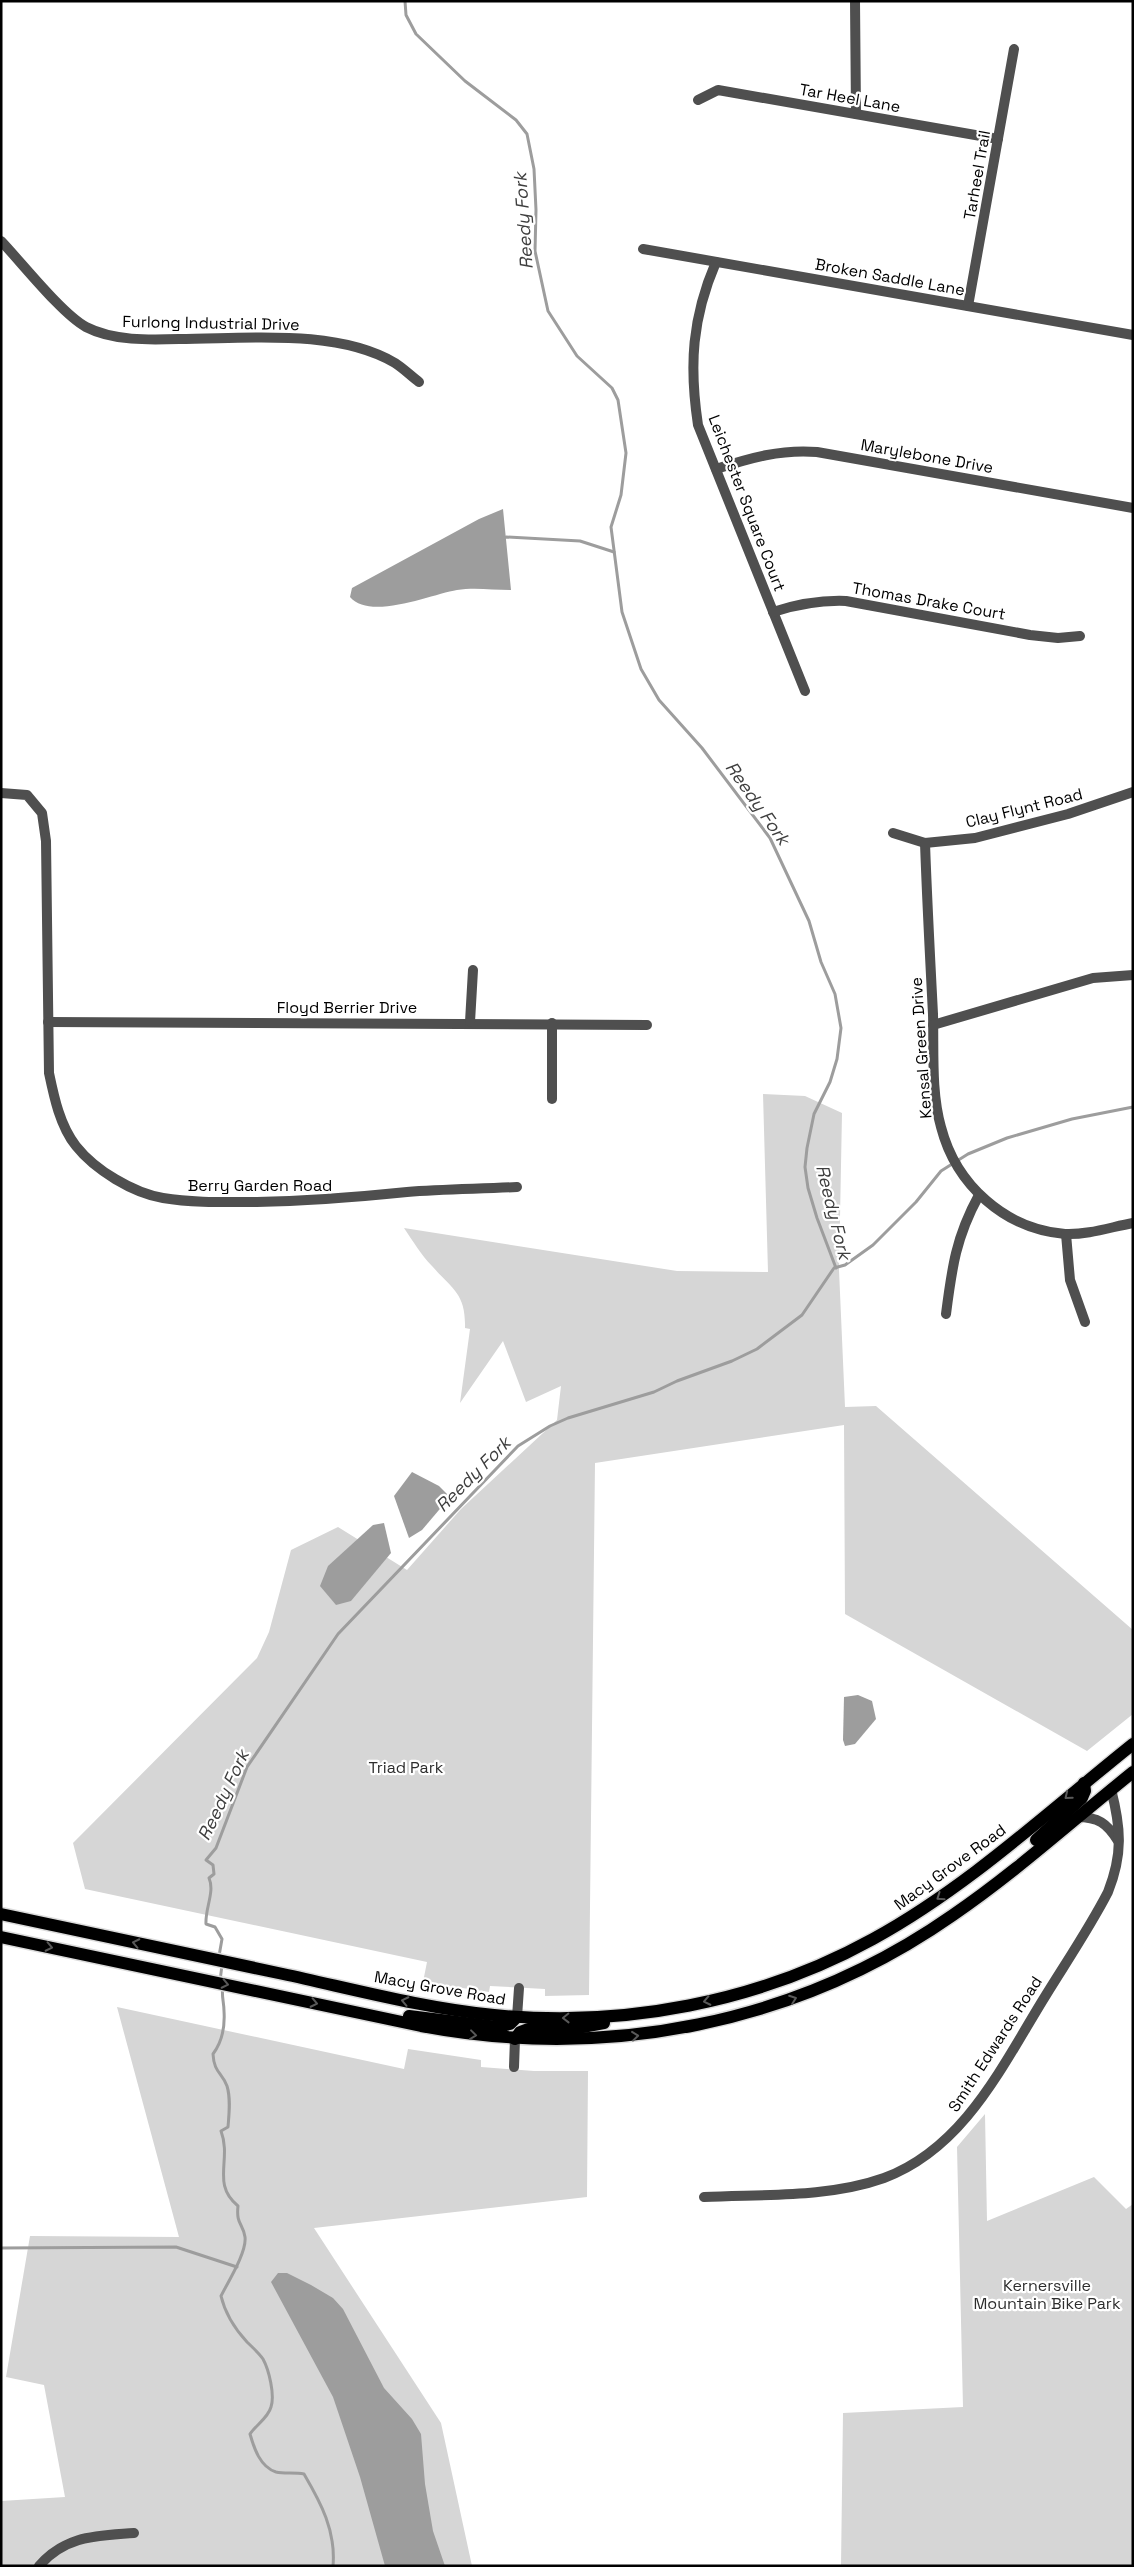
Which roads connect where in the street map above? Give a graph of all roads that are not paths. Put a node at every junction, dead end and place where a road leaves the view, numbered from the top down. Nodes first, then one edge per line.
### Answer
1 (855, 1) edge
2 (1014, 49) dead end
3 (698, 100) dead end
4 (856, 114) junction
5 (998, 140) junction
6 (4, 248) edge
7 (643, 248) dead end
8 (716, 262) junction
9 (968, 306) junction
10 (1133, 336) edge
11 (419, 382) dead end
12 (716, 469) junction
13 (1133, 508) edge
14 (774, 612) junction
15 (1080, 636) dead end
16 (805, 691) dead end
17 (1, 792) edge
18 (1133, 792) edge
19 (893, 833) dead end
20 (924, 843) junction
21 (473, 970) dead end
22 (1133, 975) edge
23 (48, 1022) junction
24 (470, 1022) junction
25 (552, 1022) junction
26 (647, 1024) dead end
27 (933, 1025) junction
28 (552, 1099) dead end
29 (517, 1187) dead end
30 (979, 1195) junction
31 (1133, 1223) edge
32 (1066, 1234) junction
33 (946, 1314) dead end
34 (1085, 1322) dead end
35 (1133, 1744) edge
36 (1133, 1772) edge
37 (1084, 1783) junction
38 (1111, 1789) junction
39 (1077, 1817) junction
40 (1118, 1841) junction
41 (977, 1898) junction
42 (1, 1914) edge
43 (1, 1937) edge
44 (518, 1988) dead end
45 (336, 2008) junction
46 (667, 2009) junction
47 (517, 2017) junction
48 (516, 2039) junction
49 (514, 2067) dead end
50 (704, 2196) dead end
51 (134, 2533) dead end
52 (39, 2566) edge

1 - 4 street
2 - 5 street, Tarheel Trail
3 - 4 street, Tar Heel Lane
4 - 5 street, Tar Heel Lane
5 - 9 street, Tarheel Trail
6 - 11 street, Furlong Industrial Drive
7 - 8 street, Broken Saddle Lane
8 - 9 street, Broken Saddle Lane
8 - 12 street, Leichester Square Court
9 - 10 street, Broken Saddle Lane
12 - 13 street, Marylebone Drive
12 - 14 street, Leichester Square Court
14 - 15 street, Thomas Drake Court
14 - 16 street, Leichester Square Court
17 - 23 street, Berry Garden Road
18 - 20 street, Clay Flynt Road
19 - 20 street, Clay Flynt Road
20 - 27 street, Kensal Green Drive
21 - 24 street
22 - 27 street
23 - 24 street, Floyd Berrier Drive
23 - 29 street, Berry Garden Road
24 - 25 street, Floyd Berrier Drive
25 - 26 street, Floyd Berrier Drive
25 - 28 street
27 - 30 street, Kensal Green Drive
30 - 32 street, Kensal Green Drive
30 - 33 street
31 - 32 street, Kensal Green Drive
32 - 34 street
35 - 37 main road, Macy Grove Road
36 - 38 main road
37 - 41 main road
37 -> 46 main road, Macy Grove Road
38 - 39 main road
38 - 40 street, Smith Edwards Road
39 - 40 street
39 - 41 main road
40 - 50 street, Smith Edwards Road
48 -> 41 main road
47 -> 42 main road, Macy Grove Road
43 -> 45 main road
44 - 47 street
45 - 47 main road
45 -> 48 main road
46 -> 47 main road, Macy Grove Road
46 - 48 main road
48 - 49 street
51 - 52 street

